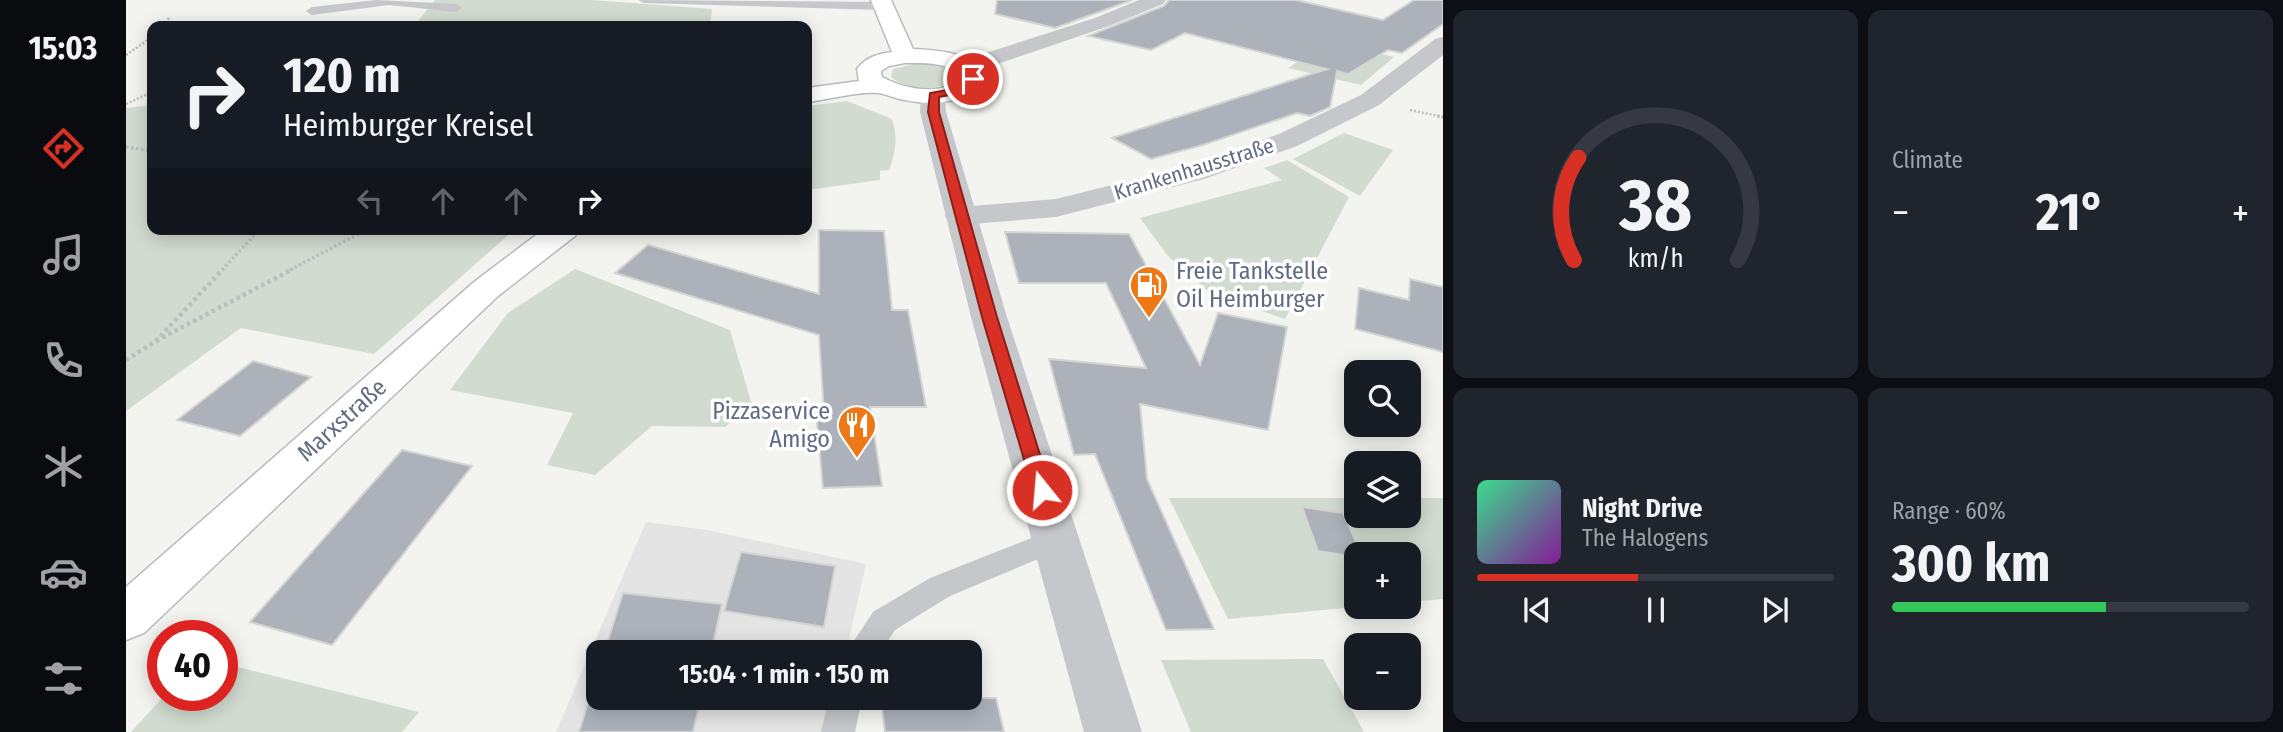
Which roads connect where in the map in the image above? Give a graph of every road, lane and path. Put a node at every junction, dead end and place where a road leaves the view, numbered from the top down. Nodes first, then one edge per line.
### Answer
1 (644, 0) edge
2 (1156, 0) edge
3 (392, 1) edge
4 (746, 2) edge
5 (883, 3) edge
6 (456, 8) dead end
7 (312, 11) dead end
8 (169, 18) dead end
9 (167, 21) edge
10 (147, 40) edge
11 (1443, 44) edge
12 (126, 48) edge
13 (136, 48) junction
14 (126, 55) edge
15 (905, 56) junction
16 (966, 67) junction
17 (879, 86) junction
18 (147, 94) edge
19 (812, 94) edge
20 (933, 95) junction
21 (128, 103) edge
22 (1424, 113) dead end
23 (1443, 117) edge
24 (126, 147) edge
25 (147, 150) edge
26 (960, 216) junction
27 (254, 235) edge
28 (357, 235) edge
29 (556, 235) edge
30 (156, 341) junction
31 (126, 360) edge
32 (1057, 539) junction
33 (126, 618) edge
34 (871, 640) edge
35 (843, 710) edge
36 (838, 732) edge
37 (1113, 732) edge

1 - 4 lane
2 - 16 street
3 - 6 lane
3 - 7 lane
4 - 5 lane
5 - 15 main road
8 - 9 path
10 - 13 path
11 - 26 street, Krankenhausstraße
12 - 13 path
13 - 14 path
15 - 16 main road
15 - 17 main road
16 - 20 main road
17 - 19 main road
17 - 20 main road
18 - 21 path
20 - 26 street
22 - 23 path
24 - 25 path
26 - 32 street
27 - 30 path
28 - 30 path
29 - 33 main road, Marxstraße
30 - 31 path
32 - 34 lane
32 - 37 street
35 - 36 lane

